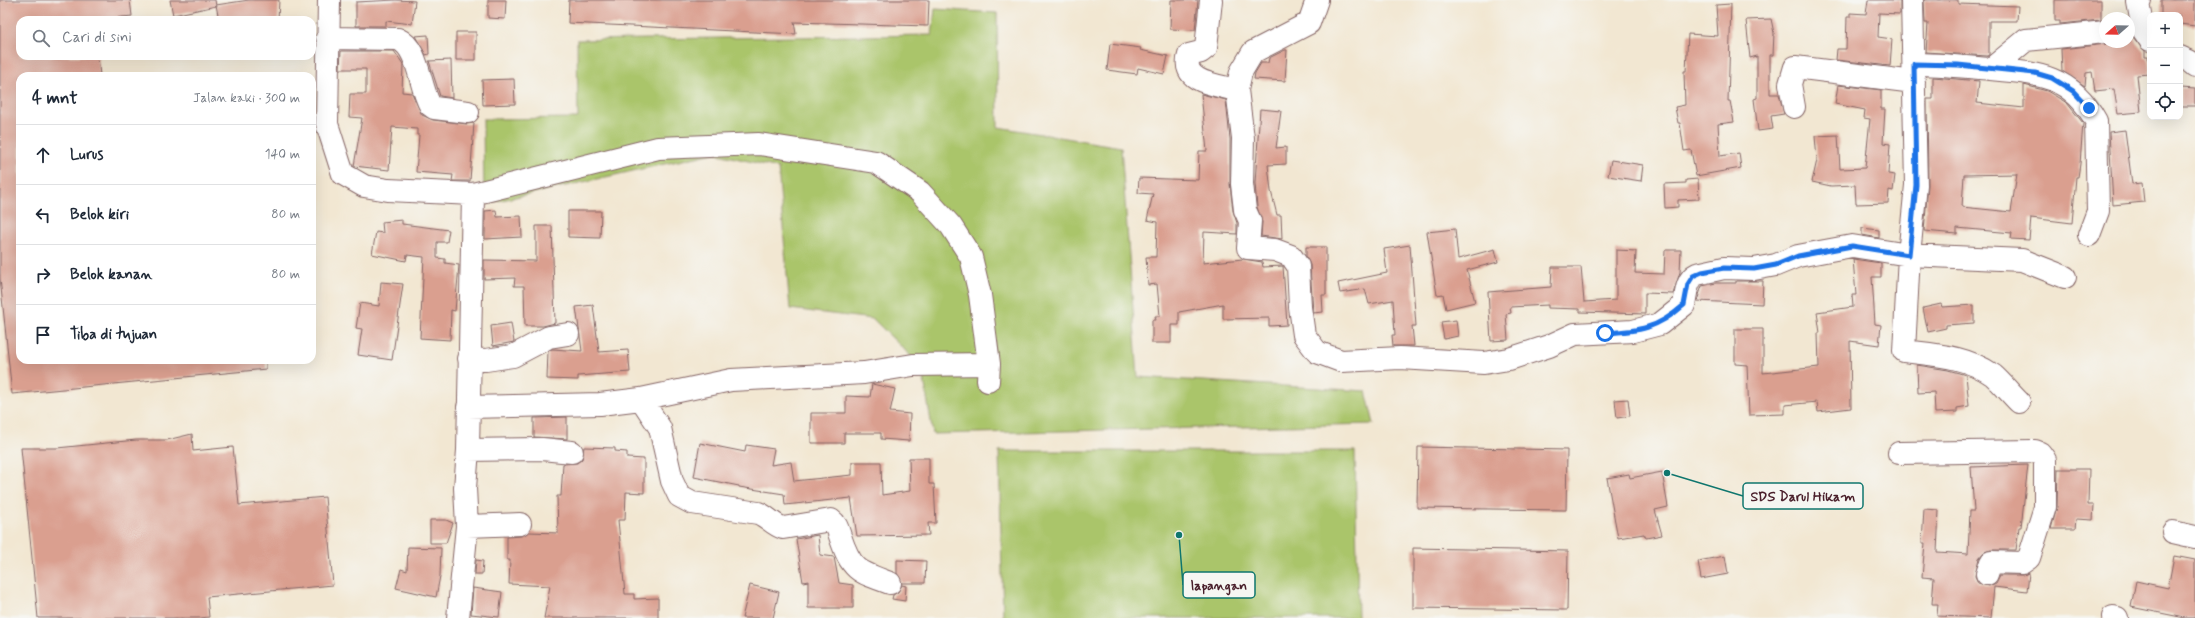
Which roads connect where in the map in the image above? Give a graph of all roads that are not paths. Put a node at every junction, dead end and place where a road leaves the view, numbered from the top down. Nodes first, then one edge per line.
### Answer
1 (328, 0) edge
2 (1211, 0) edge
3 (1317, 0) edge
4 (1912, 0) edge
5 (2134, 7) edge
6 (2099, 33) edge
7 (2147, 36) edge
8 (327, 38) junction
9 (2183, 58) edge
10 (2195, 66) edge
11 (1991, 69) junction
12 (1914, 73) junction
13 (1237, 90) junction
14 (1794, 107) dead end
15 (468, 112) dead end
16 (474, 194) junction
17 (2089, 235) dead end
18 (1909, 255) junction
19 (2065, 277) dead end
20 (568, 334) dead end
21 (469, 359) junction
22 (641, 399) junction
23 (2018, 402) dead end
24 (468, 407) junction
25 (468, 450) junction
26 (572, 452) dead end
27 (1899, 453) dead end
28 (520, 524) dead end
29 (467, 526) junction
30 (2173, 532) dead end
31 (2195, 537) edge
32 (1987, 574) dead end
33 (890, 583) dead end
34 (458, 618) edge

1 - 8 street
2 - 13 street
3 - 13 street
4 - 12 street
5 - 7 street
6 - 11 street
8 - 15 street
8 - 16 street
9 - 10 street
11 - 12 street
11 - 17 street
12 - 14 street
12 - 18 street
13 - 18 street
16 - 21 street
16 - 22 street
18 - 19 street
18 - 23 street
20 - 21 street
21 - 24 street
22 - 24 street
22 - 33 street
24 - 25 street
25 - 26 street
25 - 29 street
27 - 32 street
28 - 29 street
29 - 34 street
30 - 31 street

